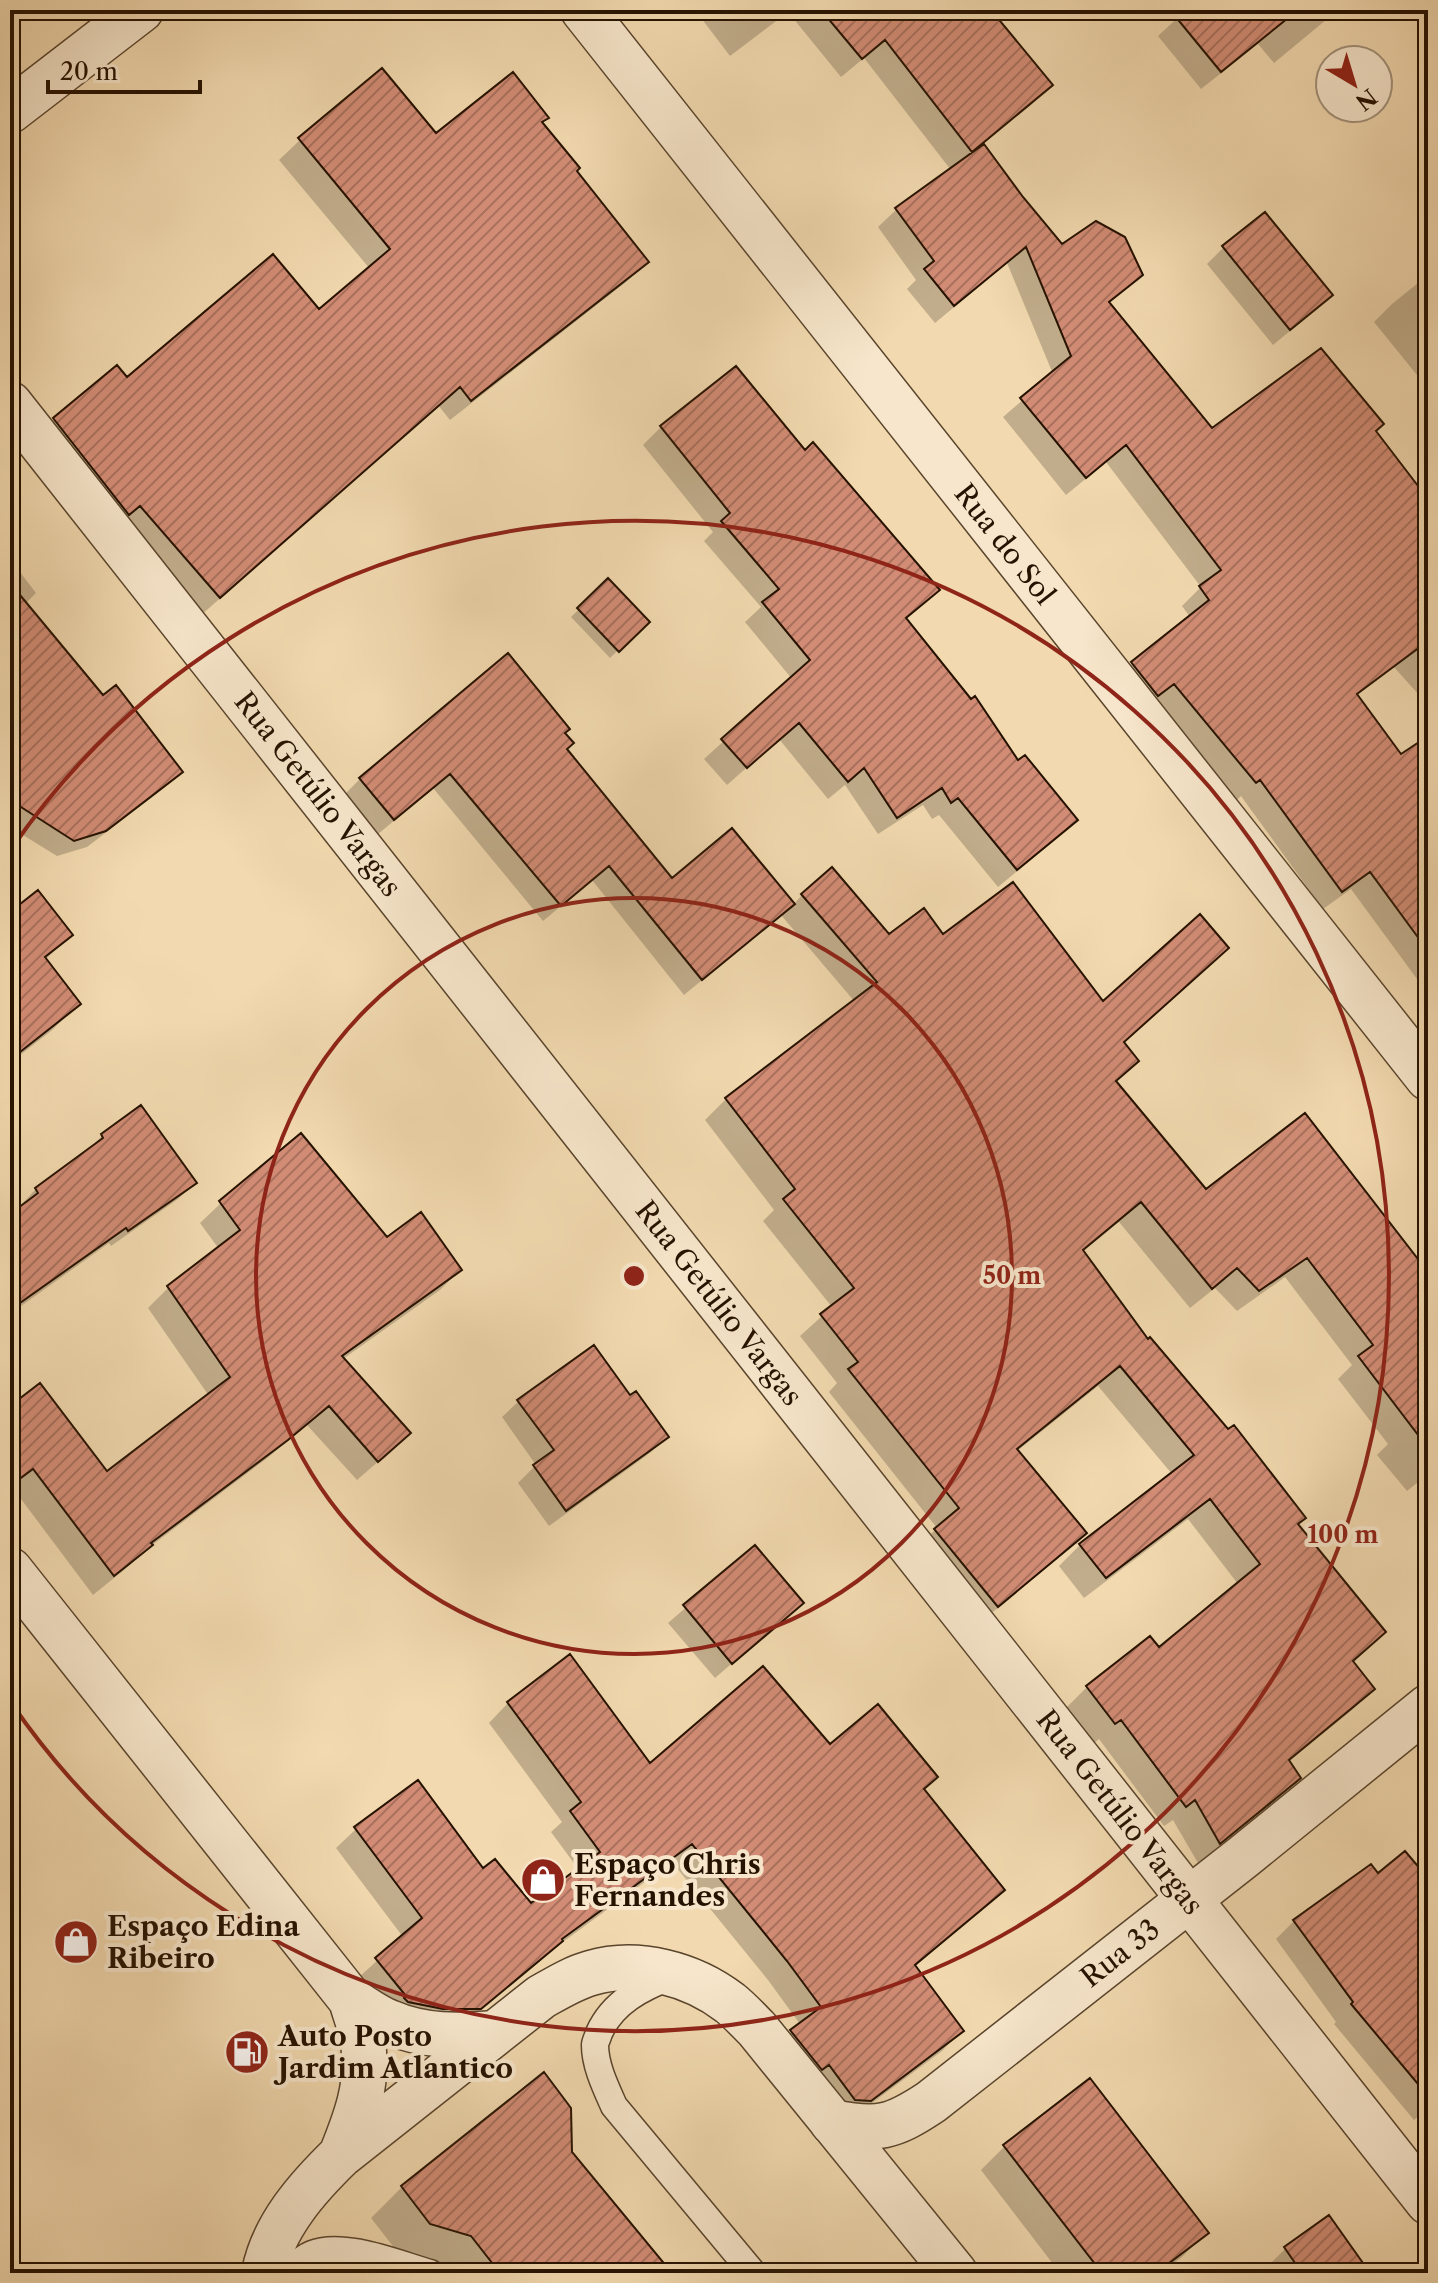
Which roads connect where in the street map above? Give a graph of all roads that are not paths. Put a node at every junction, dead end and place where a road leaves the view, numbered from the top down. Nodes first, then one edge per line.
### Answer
1 (141, 10) edge
2 (583, 10) edge
3 (10, 111) edge
4 (10, 404) edge
5 (1428, 1078) edge
6 (10, 1570) edge
7 (1428, 1707) edge
8 (1189, 1899) junction
9 (675, 1975) junction
10 (351, 2000) junction
11 (495, 2033) junction
12 (832, 2122) junction
13 (341, 2155) junction
14 (1428, 2202) edge
15 (264, 2273) edge
16 (286, 2273) edge
17 (430, 2273) edge
18 (753, 2273) edge
19 (955, 2273) edge

1 - 3 street
2 - 5 street, Rua do Sol
4 - 8 street, Rua Getúlio Vargas
6 - 10 street
7 - 8 street, Rua 33
8 - 12 street, Rua 33
8 - 14 street, Rua Getúlio Vargas
9 - 11 street
9 - 12 street
9 - 18 lane
10 - 11 street
10 - 13 street
11 - 13 street
12 - 19 street
13 - 15 street
16 - 17 lane

